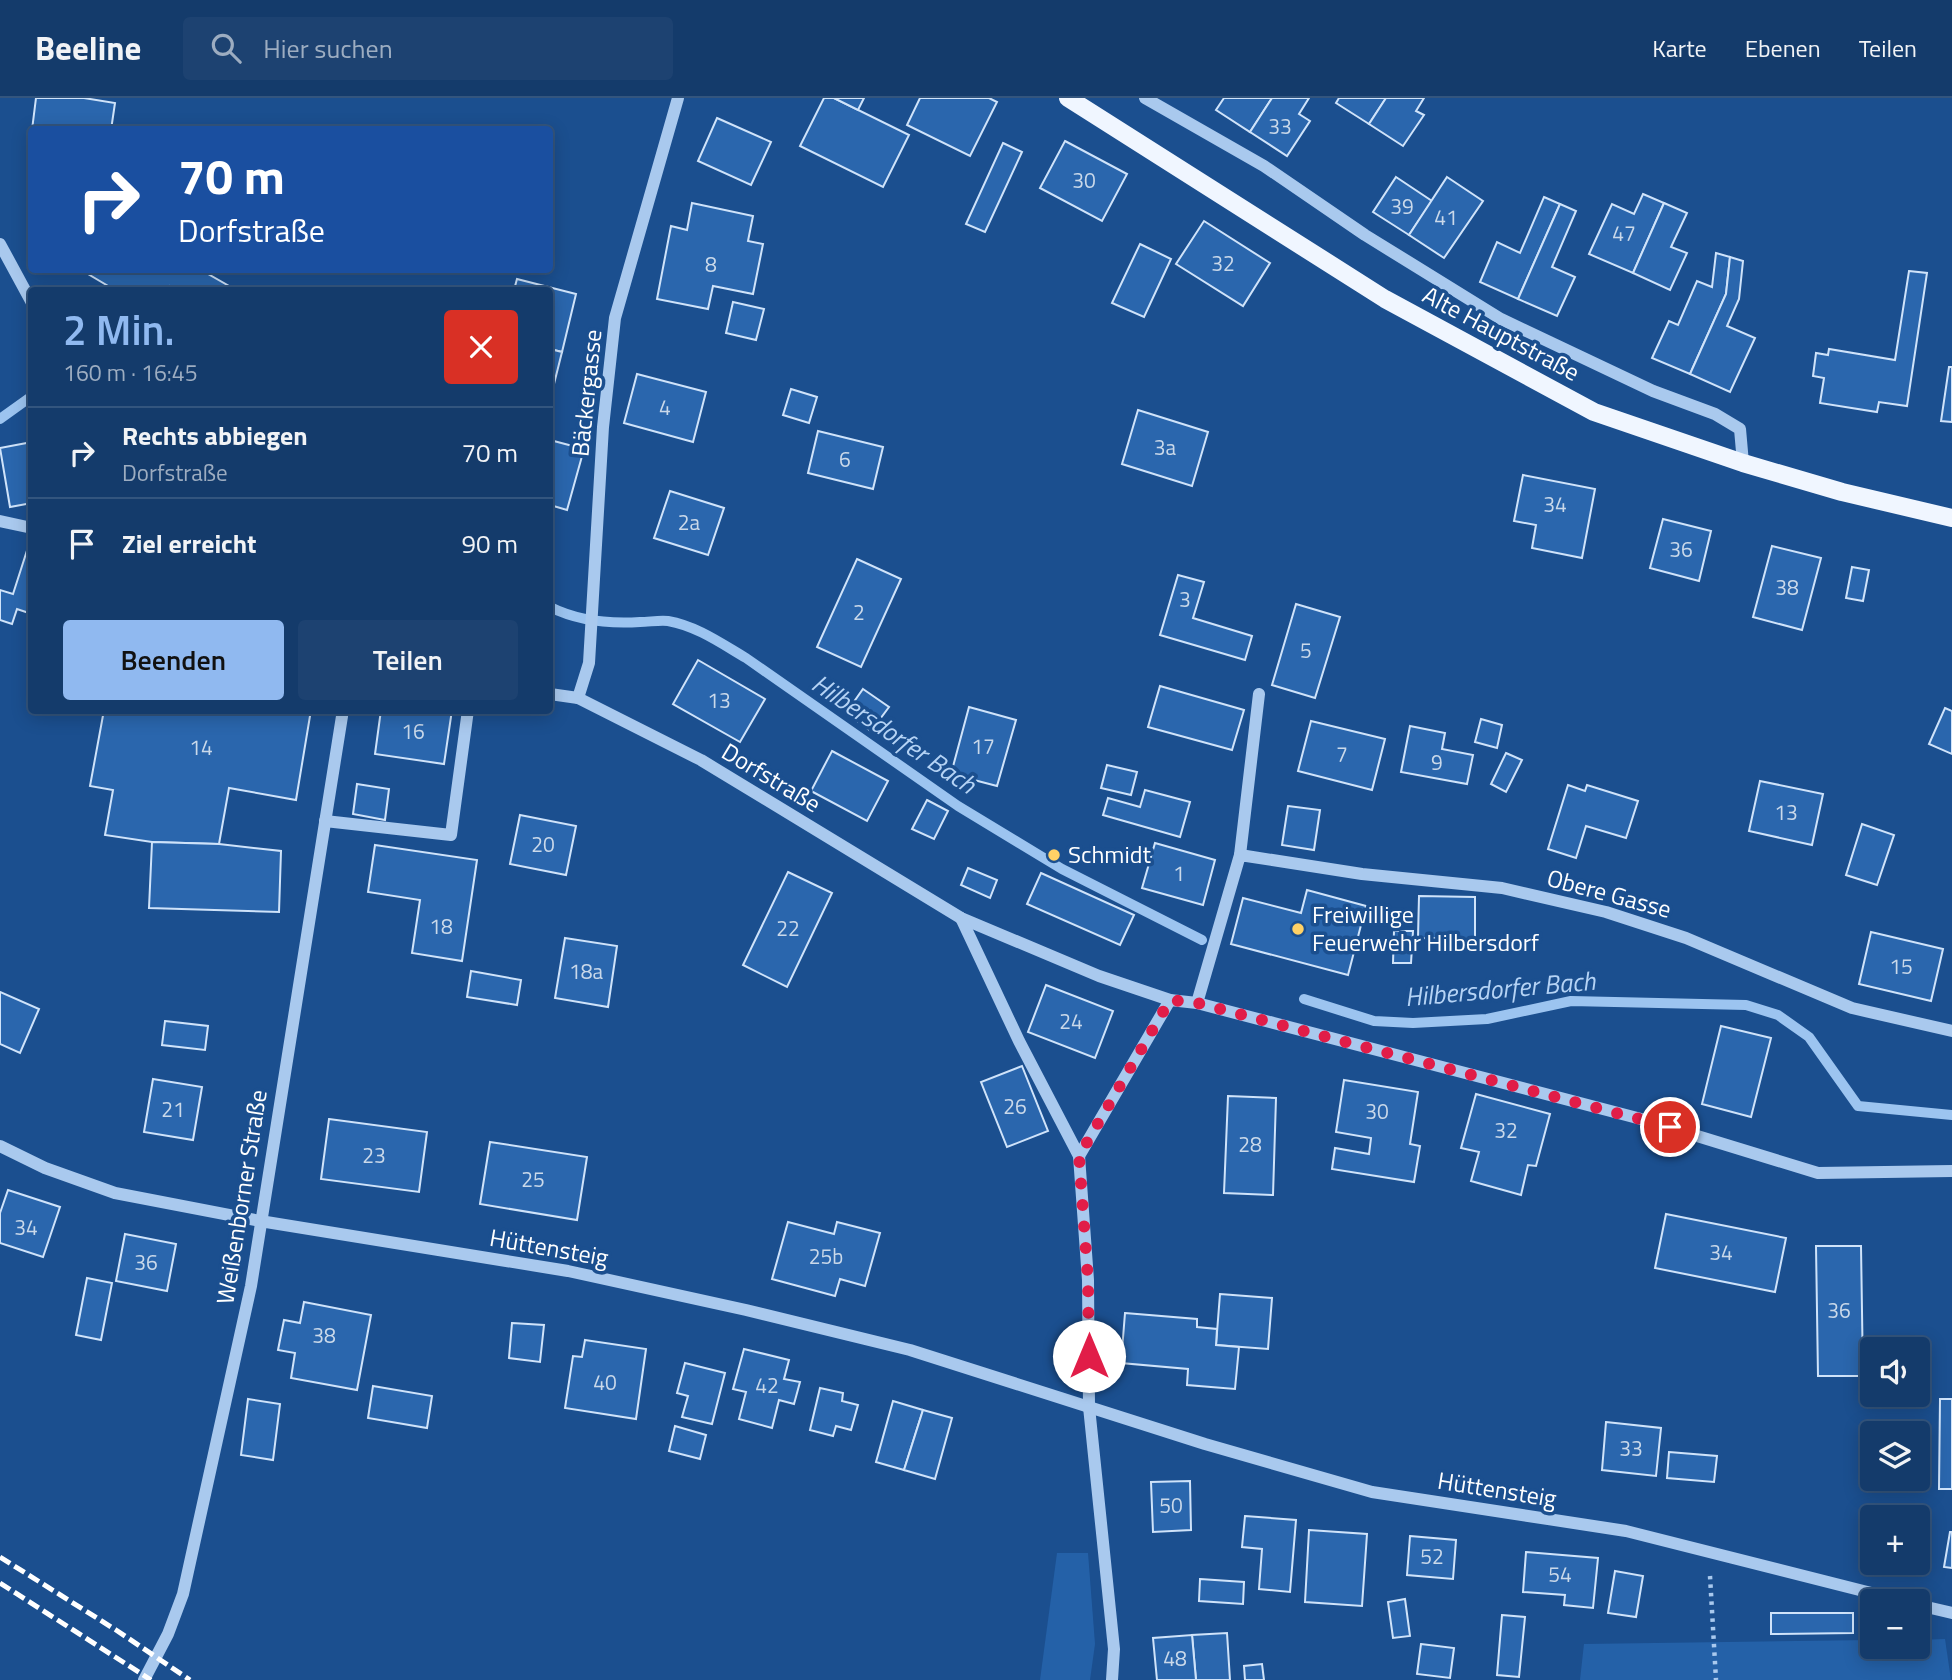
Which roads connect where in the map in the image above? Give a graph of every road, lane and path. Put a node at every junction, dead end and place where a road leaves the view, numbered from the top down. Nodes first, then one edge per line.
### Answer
1 (678, 98) edge
2 (1068, 98) edge
3 (1145, 98) edge
4 (0, 244) edge
5 (28, 296) edge
6 (1743, 463) junction
7 (1952, 518) edge
8 (0, 521) edge
9 (28, 527) edge
10 (553, 694) edge
11 (1259, 694) dead end
12 (578, 698) junction
13 (342, 714) edge
14 (467, 714) edge
15 (325, 821) junction
16 (1240, 855) junction
17 (961, 918) junction
18 (1170, 1000) junction
19 (1197, 1003) junction
20 (1952, 1031) edge
21 (0, 1146) edge
22 (1079, 1156) junction
23 (1952, 1171) edge
24 (260, 1221) junction
25 (1089, 1407) junction
26 (1708, 1552) junction
27 (1860, 1590) edge
28 (1930, 1608) edge
29 (1952, 1613) edge
30 (144, 1680) edge
31 (1112, 1680) edge
32 (1716, 1680) edge

1 - 12 street, Bäckergasse
2 - 6 main road, Alte Hauptstraße
3 - 6 street
4 - 5 street
6 - 7 main road, Alte Hauptstraße
8 - 9 street
10 - 12 street, Dorfstraße
11 - 16 street
12 - 17 street, Dorfstraße
13 - 15 street, Weißenborner Straße
14 - 15 street
15 - 24 street, Weißenborner Straße
16 - 19 street
16 - 20 street, Obere Gasse
17 - 18 street, Dorfstraße
17 - 22 street
18 - 19 street, Dorfstraße
18 - 22 street
19 - 23 street, Dorfstraße
21 - 24 street, Hüttensteig
22 - 25 street
24 - 25 street, Hüttensteig
24 - 30 street, Weißenborner Straße
25 - 26 street, Hüttensteig
25 - 31 street
26 - 27 street, Hüttensteig
26 - 32 path
28 - 29 street

